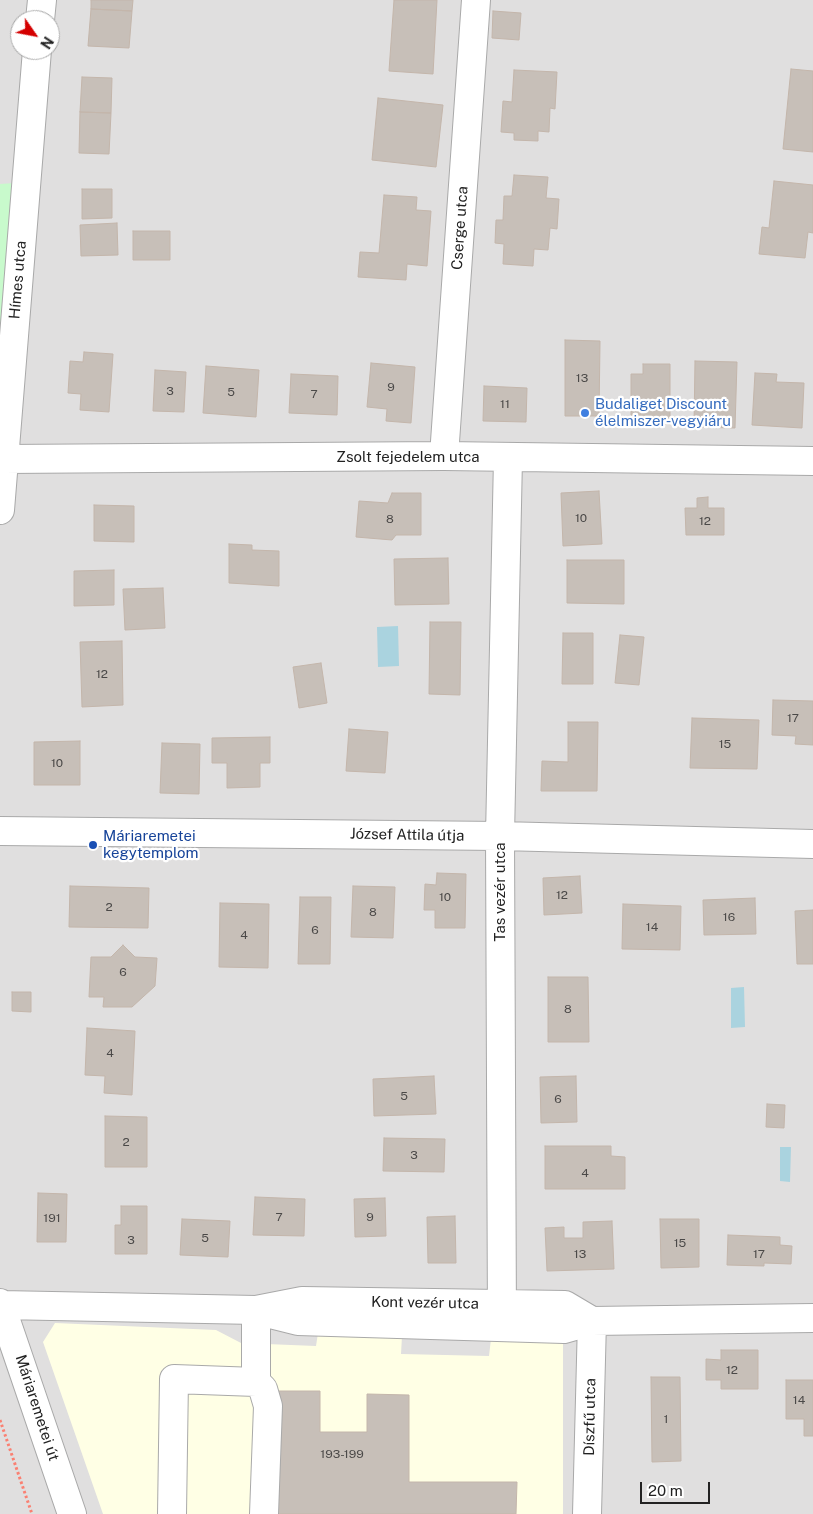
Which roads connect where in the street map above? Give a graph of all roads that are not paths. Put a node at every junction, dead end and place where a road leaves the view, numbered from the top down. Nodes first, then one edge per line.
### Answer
1 (476, 0) edge
2 (36, 60) edge
3 (444, 456) junction
4 (508, 458) junction
5 (4, 459) junction
6 (813, 461) edge
7 (0, 510) edge
8 (0, 831) edge
9 (500, 836) junction
10 (813, 844) edge
11 (0, 1304) edge
12 (256, 1310) junction
13 (503, 1315) junction
14 (813, 1318) edge
15 (592, 1321) junction
16 (256, 1382) junction
17 (72, 1514) edge
18 (172, 1514) edge
19 (264, 1514) edge
20 (587, 1514) edge

1 - 3 street, Cserge utca
2 - 5 street, Hímes utca
3 - 4 street, Zsolt fejedelem utca
3 - 5 street, Zsolt fejedelem utca
4 - 6 street, Zsolt fejedelem utca
4 - 9 street, Tas vezér utca
5 - 7 street, Hímes utca
8 - 9 street, József Attila útja
9 - 10 street, József Attila útja
9 - 13 street, Tas vezér utca
11 - 12 street, Kont vezér utca
11 - 17 street, Máriaremetei út
12 - 13 street, Kont vezér utca
12 - 16 street
13 - 15 street, Kont vezér utca
14 - 15 street, Kont vezér utca
15 - 20 street, Díszfű utca
16 - 18 street
16 - 19 street

